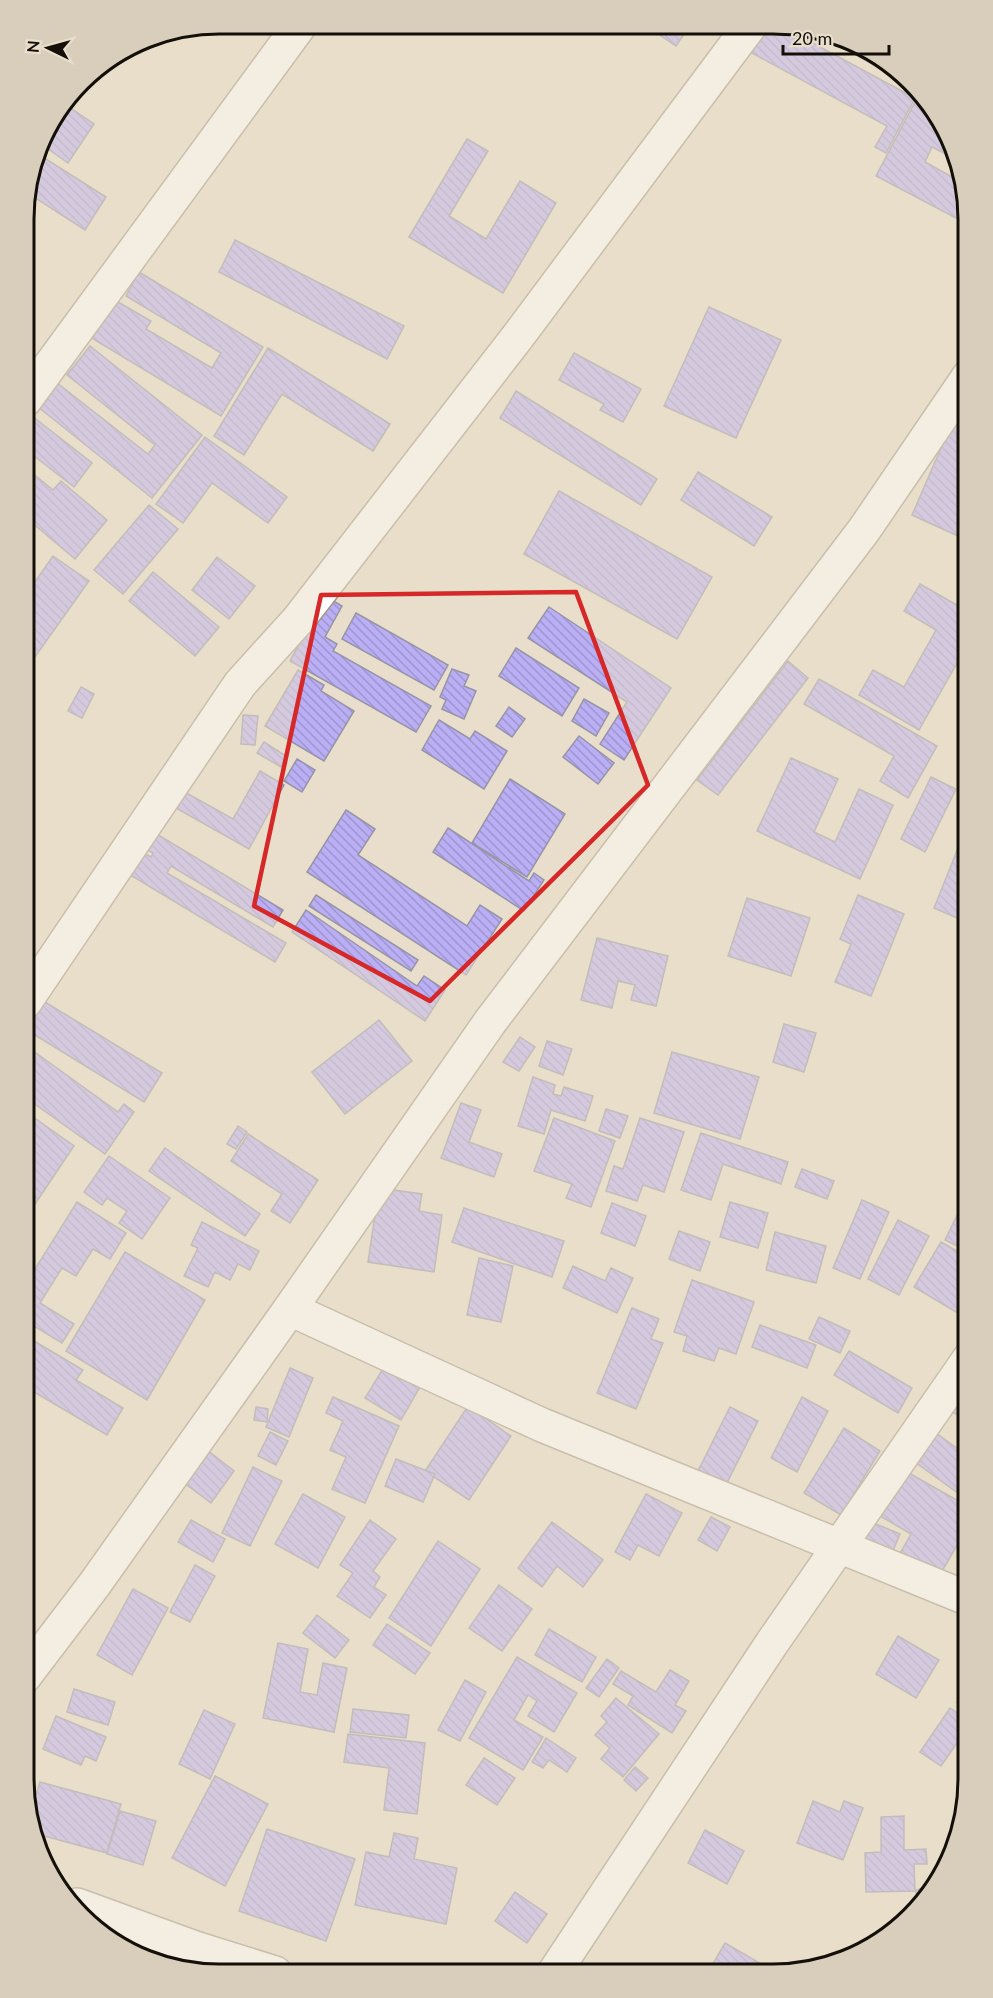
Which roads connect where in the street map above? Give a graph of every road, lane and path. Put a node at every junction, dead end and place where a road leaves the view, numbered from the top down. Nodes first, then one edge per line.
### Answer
1 (744, 34) edge
2 (292, 35) edge
3 (35, 386) edge
4 (958, 392) edge
5 (35, 988) edge
6 (290, 1309) junction
7 (958, 1375) edge
8 (840, 1546) junction
9 (958, 1594) edge
10 (34, 1664) edge
11 (88, 1909) edge
12 (248, 1964) edge
13 (560, 1964) edge

1 - 5 street
2 - 3 street
4 - 6 street
6 - 8 street
6 - 10 street
7 - 8 street
8 - 9 street
8 - 13 street
11 - 12 street

